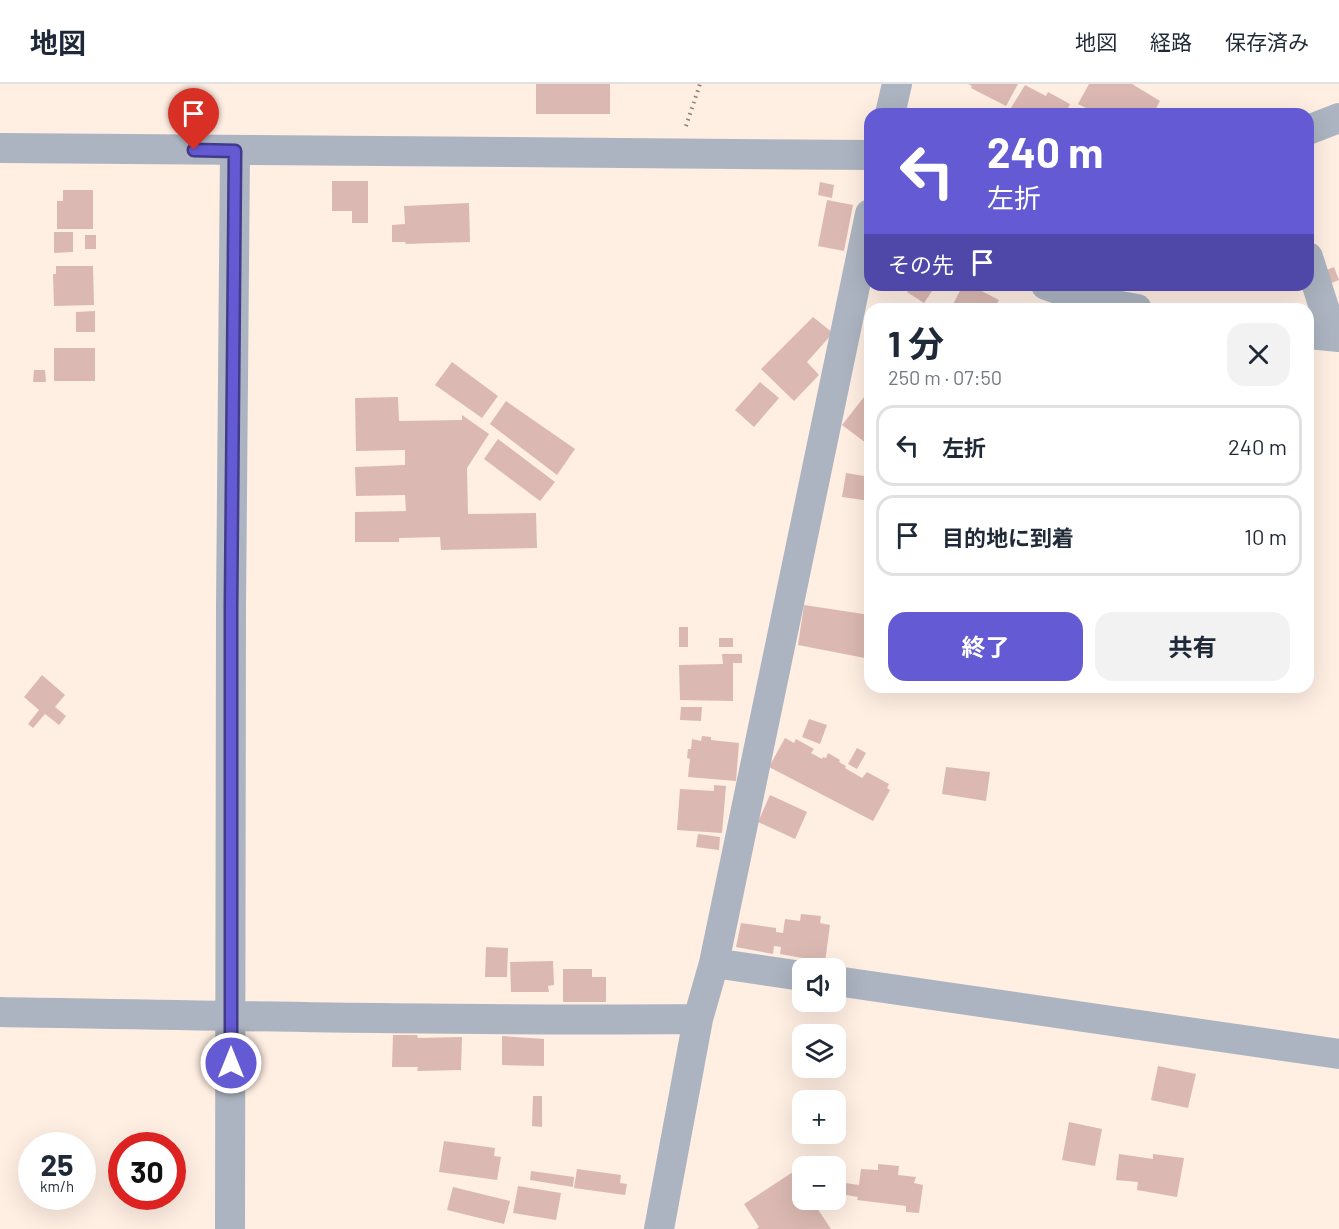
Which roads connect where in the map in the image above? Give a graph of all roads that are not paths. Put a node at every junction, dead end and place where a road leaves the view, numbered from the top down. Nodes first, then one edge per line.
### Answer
1 (897, 84) edge
2 (891, 108) edge
3 (1339, 118) edge
4 (1314, 128) edge
5 (0, 148) edge
6 (235, 151) junction
7 (864, 154) edge
8 (864, 243) edge
9 (1314, 276) edge
10 (1062, 291) edge
11 (1104, 303) edge
12 (1314, 334) edge
13 (1339, 335) edge
14 (714, 963) junction
15 (792, 975) edge
16 (846, 982) edge
17 (0, 1011) edge
18 (231, 1016) junction
19 (698, 1019) junction
20 (1339, 1054) edge
21 (230, 1229) edge
22 (659, 1229) edge

1 - 2 street
3 - 4 street
5 - 6 street
6 - 7 street
6 - 18 street
8 - 14 street
9 - 13 street
10 - 11 street
12 - 13 street
14 - 15 street
14 - 19 street
16 - 20 street
17 - 18 street
18 - 19 street
18 - 21 street
19 - 22 street

